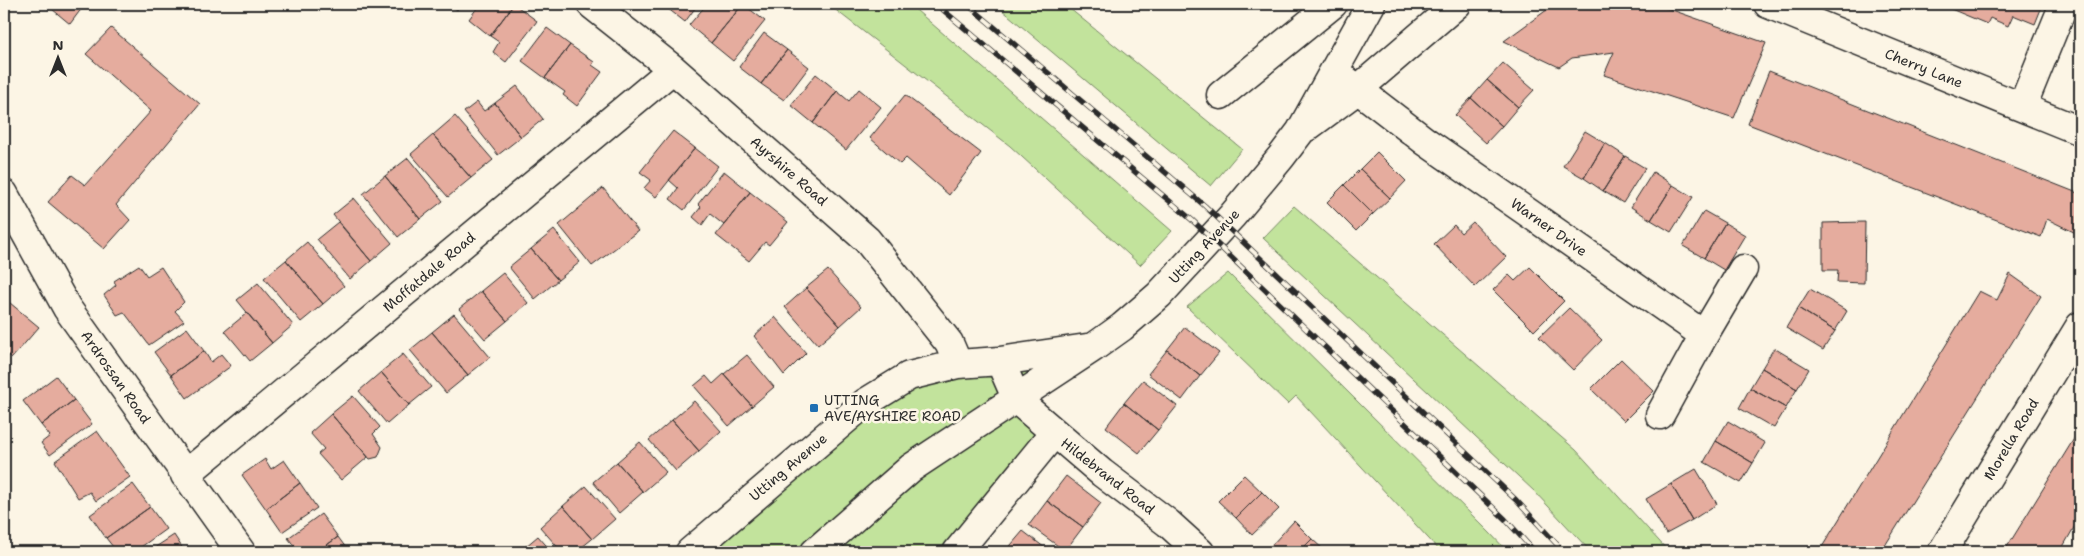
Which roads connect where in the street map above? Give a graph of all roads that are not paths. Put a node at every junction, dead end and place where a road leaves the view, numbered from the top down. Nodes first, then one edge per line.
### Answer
1 (591, 4) edge
2 (1333, 4) edge
3 (1371, 4) edge
4 (1457, 4) edge
5 (1768, 4) edge
6 (2064, 4) edge
7 (673, 69) junction
8 (1334, 71) junction
9 (1357, 90) junction
10 (1221, 96) dead end
11 (2022, 107) junction
12 (2080, 131) edge
13 (1300, 132) junction
14 (4, 194) edge
15 (1743, 269) dead end
16 (2080, 326) edge
17 (1704, 335) junction
18 (1094, 347) junction
19 (1000, 361) junction
20 (958, 364) junction
21 (1017, 400) junction
22 (1660, 415) dead end
23 (1054, 433) junction
24 (185, 475) junction
25 (241, 552) edge
26 (690, 552) edge
27 (815, 552) edge
28 (957, 552) edge
29 (1200, 552) edge
30 (1942, 552) edge

1 - 7 street, Ayrshire Road
2 - 10 street
3 - 8 street, Utting Avenue
4 - 9 street, Utting Avenue
5 - 11 street, Cherry Lane
6 - 11 street
7 - 20 street, Ayrshire Road
7 - 24 street, Moffatdale Road
8 - 9 street, Warner Drive
8 - 13 street, Utting Avenue
9 - 13 street, Utting Avenue
9 - 17 street, Warner Drive
11 - 12 street, Cherry Lane
13 - 18 street, Utting Avenue
14 - 24 street, Ardrossan Road
15 - 17 street
16 - 30 street, Morella Road
17 - 22 street
18 - 19 street, Utting Avenue
18 - 21 street, Utting Avenue
19 - 20 street, Utting Avenue
19 - 21 street
20 - 26 street, Utting Avenue
21 - 23 street, Hildebrand Road
21 - 27 street, Utting Avenue
23 - 28 street
23 - 29 street, Hildebrand Road
24 - 25 street, Ardrossan Road

